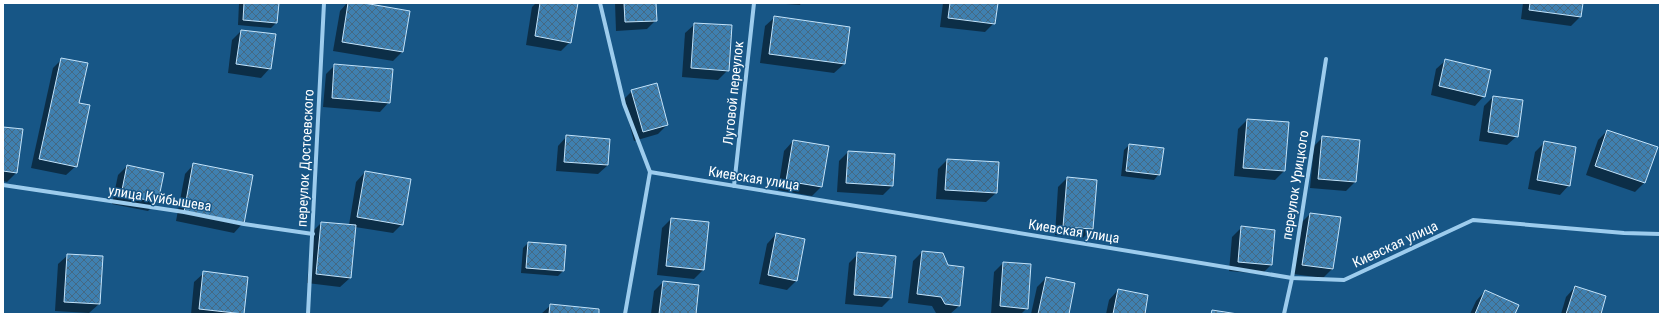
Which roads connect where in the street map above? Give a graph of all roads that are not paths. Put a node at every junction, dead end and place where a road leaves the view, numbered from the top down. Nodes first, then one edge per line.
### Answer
1 (324, 3) edge
2 (600, 3) edge
3 (754, 3) edge
4 (1326, 59) dead end
5 (650, 172) junction
6 (3, 185) edge
7 (734, 186) junction
8 (313, 234) junction
9 (1660, 234) edge
10 (1292, 278) junction
11 (308, 314) edge
12 (625, 314) edge
13 (1284, 314) edge

1 - 8 street, переулок Достоевского
2 - 5 street
3 - 7 street, Луговой переулок
4 - 10 street, переулок Урицкого
5 - 7 street, Киевская улица
5 - 12 street
6 - 8 street, улица Куйбышева
7 - 10 street, Киевская улица
8 - 11 street, переулок Достоевского
9 - 10 street, Киевская улица
10 - 13 street, переулок Урицкого

